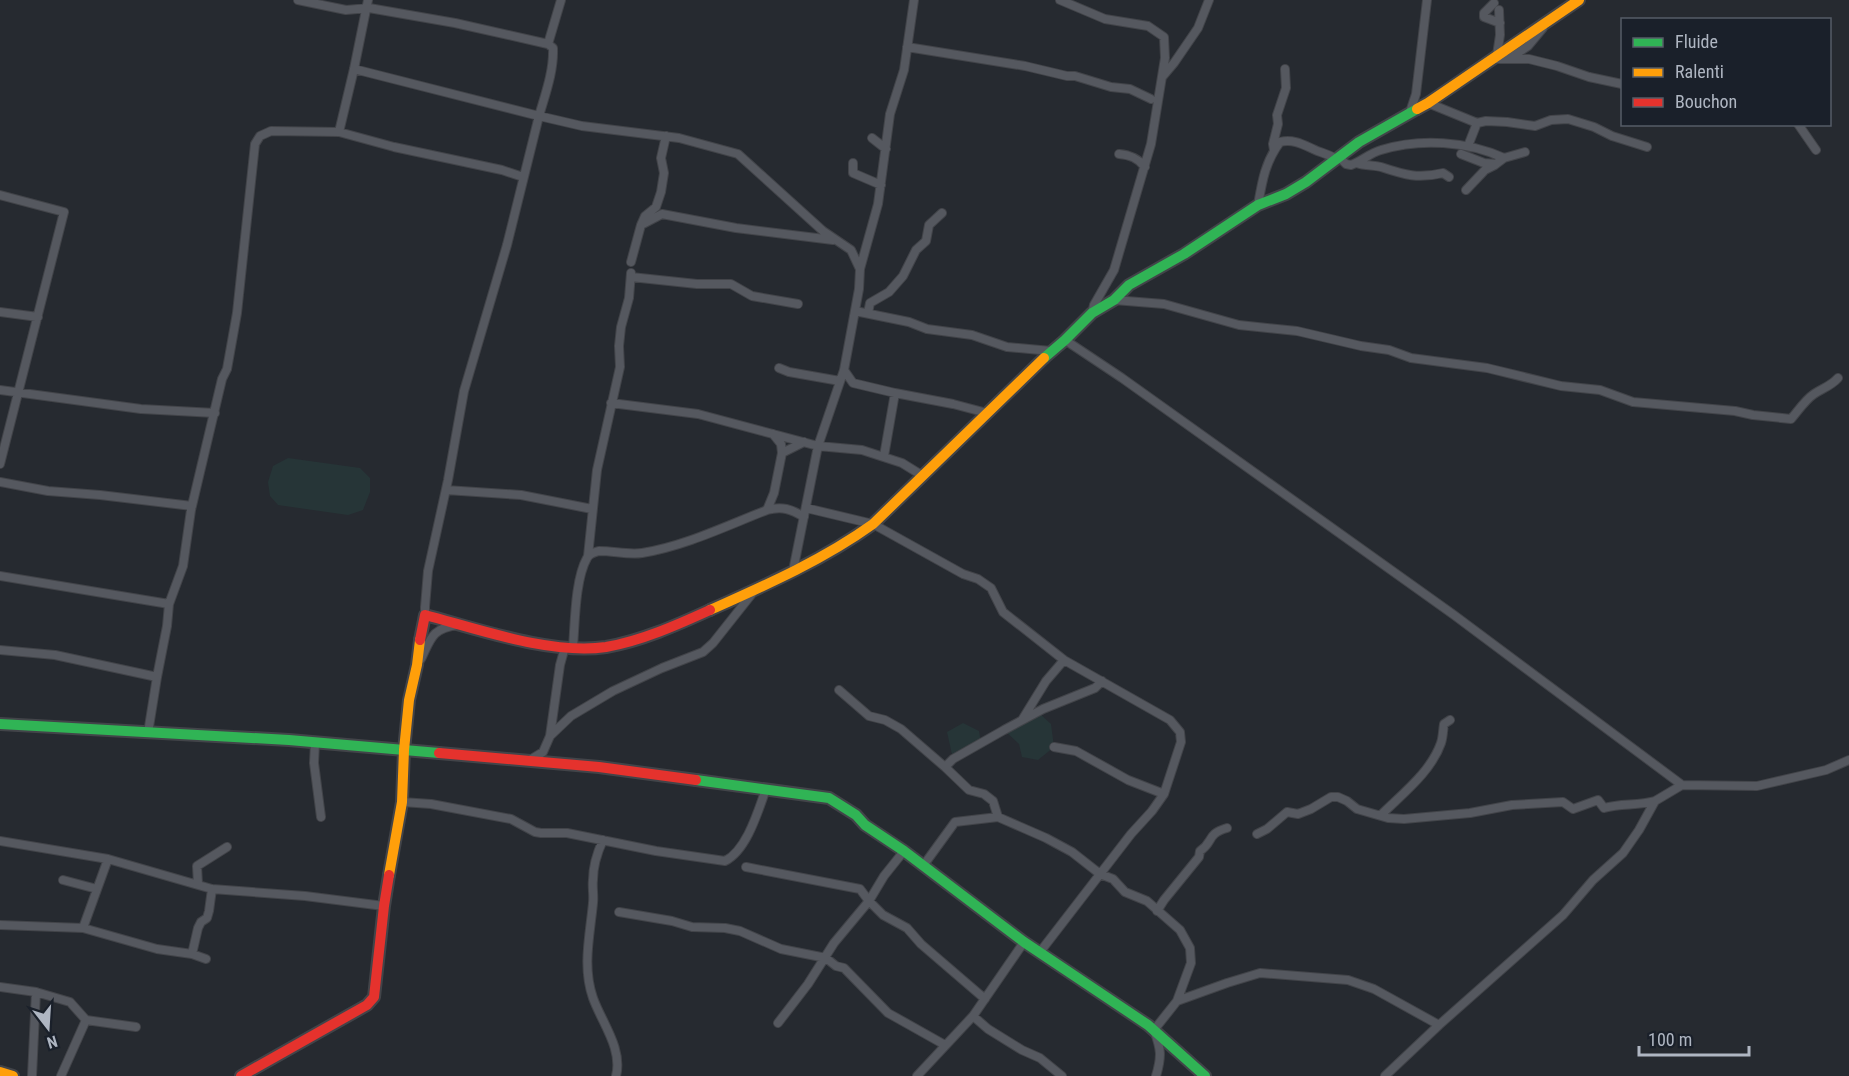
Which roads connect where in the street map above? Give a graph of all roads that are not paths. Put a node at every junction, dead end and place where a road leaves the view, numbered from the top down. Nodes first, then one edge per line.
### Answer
1 (298, 0) edge
2 (561, 0) edge
3 (914, 0) edge
4 (1060, 0) edge
5 (1209, 0) edge
6 (1427, 0) edge
7 (1579, 0) edge
8 (368, 4) edge
9 (1551, 20) junction
10 (1500, 23) junction
11 (548, 44) junction
12 (907, 47) junction
13 (1494, 57) junction
14 (1509, 59) junction
15 (354, 69) junction
16 (1285, 69) dead end
17 (1162, 77) junction
18 (1621, 84) edge
19 (1151, 99) dead end
20 (1428, 104) junction
21 (1410, 112) junction
22 (539, 117) junction
23 (1477, 123) junction
24 (1799, 126) edge
25 (339, 132) junction
26 (666, 136) junction
27 (872, 138) dead end
28 (1468, 146) junction
29 (1647, 147) dead end
30 (886, 149) junction
31 (1274, 150) junction
32 (1816, 150) dead end
33 (1525, 152) dead end
34 (1119, 154) dead end
35 (1461, 154) dead end
36 (1338, 158) junction
37 (1504, 158) junction
38 (853, 163) dead end
39 (1358, 163) junction
40 (1496, 164) junction
41 (1145, 167) junction
42 (523, 177) junction
43 (1449, 177) dead end
44 (881, 185) junction
45 (1466, 190) dead end
46 (0, 195) edge
47 (1258, 205) junction
48 (942, 213) dead end
49 (641, 225) junction
50 (834, 240) junction
51 (631, 262) dead end
52 (860, 269) junction
53 (1114, 300) junction
54 (798, 304) dead end
55 (855, 311) junction
56 (0, 312) edge
57 (868, 313) junction
58 (1092, 313) junction
59 (38, 317) junction
60 (1065, 340) junction
61 (1051, 351) junction
62 (779, 368) dead end
63 (844, 370) junction
64 (1838, 378) dead end
65 (853, 383) junction
66 (839, 384) junction
67 (0, 390) edge
68 (19, 393) junction
69 (895, 393) junction
70 (611, 403) junction
71 (214, 413) junction
72 (987, 413) junction
73 (773, 434) junction
74 (804, 442) junction
75 (818, 446) junction
76 (783, 453) junction
77 (884, 456) junction
78 (0, 464) edge
79 (923, 476) junction
80 (0, 482) edge
81 (446, 490) junction
82 (192, 506) junction
83 (592, 509) junction
84 (767, 510) junction
85 (805, 512) junction
86 (873, 524) junction
87 (797, 548) junction
88 (588, 556) junction
89 (808, 563) junction
90 (793, 571) junction
91 (0, 576) edge
92 (756, 589) junction
93 (169, 604) junction
94 (426, 615) junction
95 (467, 625) junction
96 (569, 647) junction
97 (0, 650) edge
98 (1064, 660) junction
99 (417, 665) junction
100 (157, 677) junction
101 (1102, 681) junction
102 (839, 690) dead end
103 (1022, 720) junction
104 (1450, 720) dead end
105 (0, 724) edge
106 (148, 733) junction
107 (550, 736) junction
108 (315, 742) junction
109 (1054, 747) dead end
110 (404, 750) junction
111 (530, 760) junction
112 (1849, 760) edge
113 (945, 767) junction
114 (1682, 785) junction
115 (766, 789) junction
116 (1164, 794) junction
117 (1655, 801) junction
118 (402, 802) junction
119 (1381, 815) junction
120 (321, 817) dead end
121 (998, 817) junction
122 (1227, 828) dead end
123 (1257, 834) dead end
124 (603, 840) junction
125 (0, 842) edge
126 (227, 847) dead end
127 (904, 851) junction
128 (108, 859) junction
129 (923, 866) junction
130 (746, 867) dead end
131 (1100, 874) junction
132 (63, 880) dead end
133 (198, 884) junction
134 (97, 889) junction
135 (212, 889) junction
136 (869, 901) junction
137 (384, 906) junction
138 (1157, 911) junction
139 (619, 912) dead end
140 (0, 925) edge
141 (83, 928) junction
142 (1024, 942) junction
143 (1040, 952) junction
144 (192, 954) junction
145 (826, 958) junction
146 (206, 959) dead end
147 (0, 987) edge
148 (36, 992) junction
149 (985, 999) junction
150 (1177, 1001) junction
151 (973, 1016) junction
152 (86, 1020) junction
153 (778, 1023) dead end
154 (1439, 1025) junction
155 (136, 1027) dead end
156 (1154, 1030) junction
157 (945, 1045) junction
158 (0, 1072) edge
159 (13, 1076) edge
160 (32, 1076) edge
161 (61, 1076) edge
162 (241, 1076) edge
163 (616, 1076) edge
164 (917, 1076) edge
165 (1062, 1076) edge
166 (1156, 1076) edge
167 (1205, 1076) edge
168 (1385, 1076) edge

1 - 8 street
2 - 11 street
3 - 12 street
4 - 17 street
5 - 17 street
6 - 21 street
7 - 9 street
8 - 11 street
8 - 15 street
9 - 13 street
9 - 14 street
10 - 10 street
10 - 13 street
11 - 22 street
12 - 19 street
12 - 30 street
13 - 14 street
13 - 20 street
14 - 18 street
15 - 22 street
15 - 25 street
16 - 31 street
17 - 41 street
20 - 21 street
20 - 23 street
21 - 36 street
22 - 26 street
22 - 42 street
23 - 28 street
23 - 29 street
24 - 32 street
25 - 42 street
25 - 71 street
26 - 49 street
26 - 50 street
27 - 30 street
28 - 37 street
28 - 39 street
30 - 44 street
31 - 36 street
31 - 47 street
33 - 37 street
34 - 41 street
35 - 40 street
36 - 39 street
36 - 47 street
37 - 40 street
38 - 44 street
39 - 43 street
40 - 45 street
41 - 58 street
42 - 81 street
44 - 52 street
46 - 59 street
47 - 53 street
48 - 57 street
49 - 50 street
49 - 51 street
50 - 52 street
52 - 55 street
53 - 58 street
53 - 64 street
54 - 70 street
55 - 57 street
55 - 63 street
56 - 59 street
57 - 61 street
58 - 60 street
59 - 68 street
60 - 61 street
60 - 114 street
61 - 72 street
62 - 66 street
63 - 65 street
63 - 66 street
65 - 66 street
65 - 69 street
66 - 75 street
67 - 68 street
68 - 71 street
68 - 78 street
69 - 72 street
69 - 77 street
70 - 73 street
70 - 83 street
71 - 82 street
72 - 79 street
73 - 74 street
73 - 76 street
74 - 75 street
74 - 76 street
75 - 77 street
75 - 85 street
76 - 84 street
77 - 79 street
79 - 86 street
80 - 82 street
81 - 83 street
81 - 94 street
82 - 93 street
83 - 88 street
84 - 85 street
84 - 88 street
85 - 86 street
85 - 87 street
86 - 89 street
86 - 98 street
87 - 89 street
87 - 90 street
88 - 96 street
89 - 90 street
90 - 92 street
91 - 93 street
92 - 96 street
92 - 107 street
93 - 100 street
94 - 95 street
94 - 99 street
95 - 96 street
95 - 99 street
96 - 107 street
97 - 100 street
98 - 101 street
98 - 103 street
99 - 110 street
100 - 106 street
101 - 103 street
101 - 116 street
102 - 113 street
103 - 113 street
104 - 119 street
105 - 106 street
106 - 108 street
107 - 111 street
108 - 110 street
108 - 120 street
109 - 116 street
110 - 111 street
110 - 118 street
111 - 115 street
112 - 114 street
113 - 121 street
114 - 117 street
115 - 124 street
115 - 127 street
116 - 131 street
117 - 119 street
117 - 154 street
118 - 124 street
118 - 137 street
119 - 123 street
121 - 129 street
121 - 131 street
122 - 138 street
124 - 163 street
125 - 128 street
126 - 133 street
127 - 129 street
127 - 136 street
128 - 133 street
128 - 134 street
129 - 142 street
130 - 136 street
131 - 138 street
131 - 143 street
132 - 134 street
133 - 135 street
134 - 141 street
135 - 137 street
135 - 144 street
136 - 145 street
136 - 149 street
137 - 162 street
138 - 150 street
139 - 145 street
140 - 141 street
141 - 144 street
142 - 143 street
142 - 149 street
143 - 156 street
144 - 146 street
145 - 153 street
145 - 157 street
147 - 148 street
148 - 152 street
148 - 160 street
149 - 151 street
150 - 154 street
150 - 156 street
151 - 157 street
151 - 165 street
152 - 155 street
152 - 161 street
154 - 168 street
156 - 166 street
156 - 167 street
157 - 164 street
158 - 159 street

